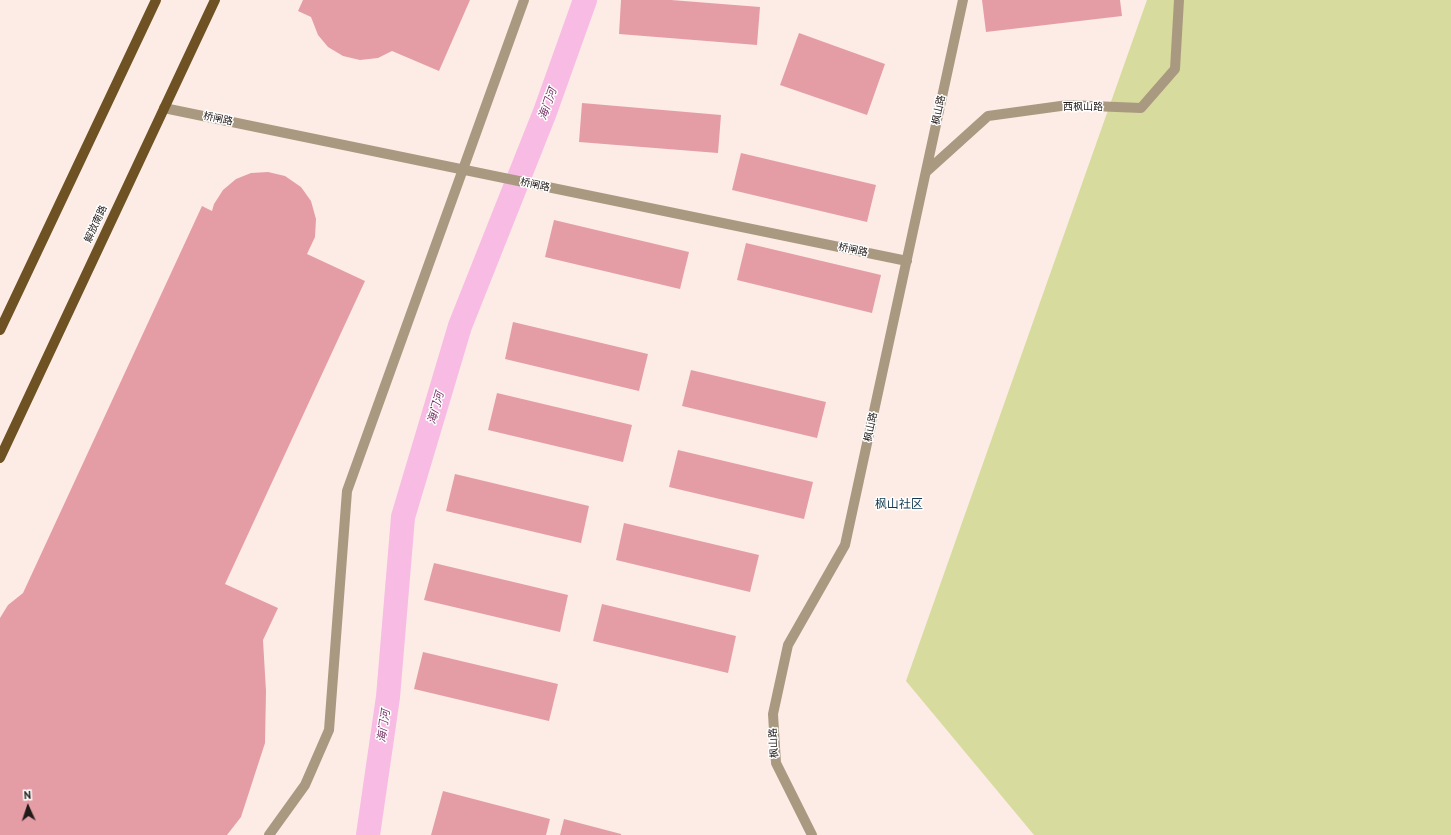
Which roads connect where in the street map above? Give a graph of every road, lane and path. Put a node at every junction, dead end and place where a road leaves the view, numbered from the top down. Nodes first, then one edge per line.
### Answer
1 (156, 0) edge
2 (214, 0) edge
3 (524, 0) edge
4 (963, 0) edge
5 (1179, 0) edge
6 (164, 108) junction
7 (464, 170) junction
8 (926, 172) junction
9 (907, 261) junction
10 (0, 330) edge
11 (0, 458) edge
12 (269, 835) edge
13 (812, 835) edge

1 - 10 main road
2 - 6 main road, 解放南路
3 - 7 street
4 - 8 street, 枫山路
5 - 8 street, 西枫山路
6 - 7 street, 桥闸路
6 - 11 main road, 解放南路
7 - 9 street, 桥闸路
7 - 12 street
8 - 9 street, 枫山路
9 - 13 street, 枫山路

